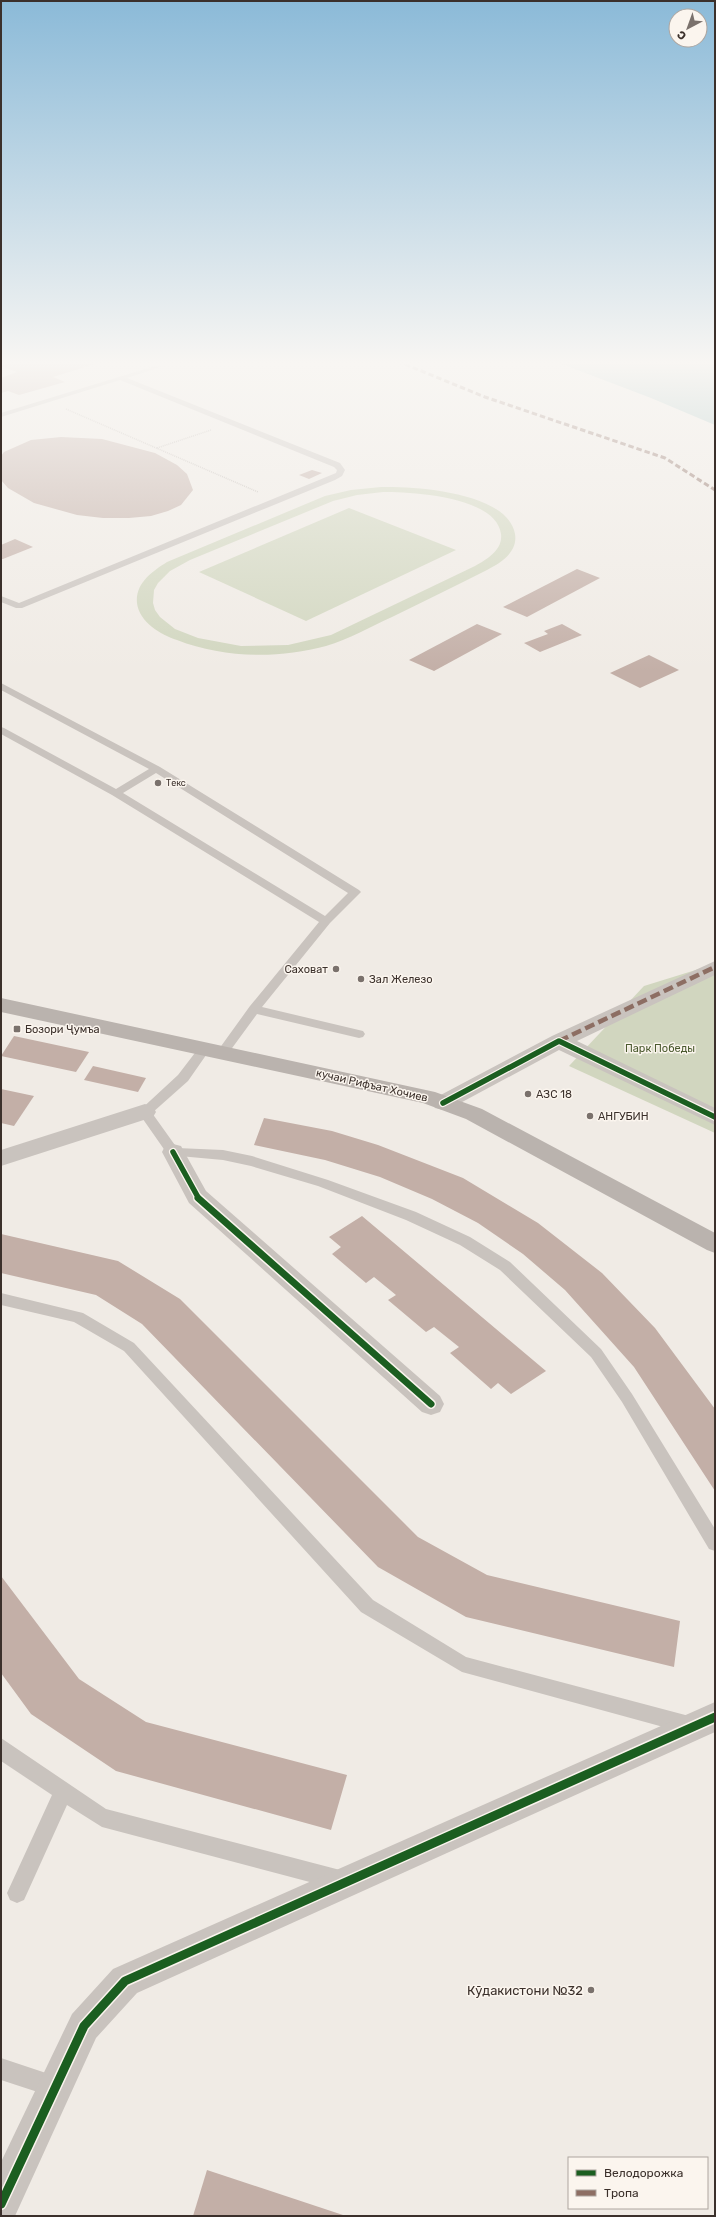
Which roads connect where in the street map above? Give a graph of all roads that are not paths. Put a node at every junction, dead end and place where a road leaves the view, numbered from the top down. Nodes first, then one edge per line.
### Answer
1 (333, 464) edge
2 (1, 599) edge
3 (1, 687) edge
4 (1, 730) edge
5 (156, 769) junction
6 (116, 793) junction
7 (326, 921) junction
8 (715, 967) edge
9 (1, 1005) edge
10 (254, 1009) junction
11 (359, 1034) dead end
12 (558, 1041) junction
13 (214, 1050) junction
14 (443, 1103) junction
15 (145, 1112) junction
16 (715, 1117) edge
17 (173, 1152) junction
18 (5, 1155) edge
19 (715, 1244) edge
20 (1, 1299) edge
21 (431, 1404) dead end
22 (715, 1544) edge
23 (705, 1722) edge
24 (1, 1747) edge
25 (63, 1792) junction
26 (346, 1881) junction
27 (17, 1893) dead end
28 (1, 2069) edge
29 (56, 2087) junction
30 (1, 2204) edge

1 - 2 lane
3 - 5 lane
4 - 6 lane
5 - 6 lane
5 - 7 lane
6 - 7 lane
7 - 10 lane
8 - 12 street
9 - 13 main road, кучаи Рифъат Хочиев
10 - 11 lane
10 - 13 lane
12 - 14 street
12 - 16 street
13 - 14 main road, кучаи Рифъат Хочиев
13 - 15 lane
14 - 19 main road, кучаи Рифъат Хочиев
15 - 17 lane
15 - 18 street
17 - 21 street
17 - 22 lane
20 - 23 lane
23 - 26 street
24 - 25 lane
25 - 26 lane
25 - 27 lane
26 - 29 street
28 - 29 lane
29 - 30 street

